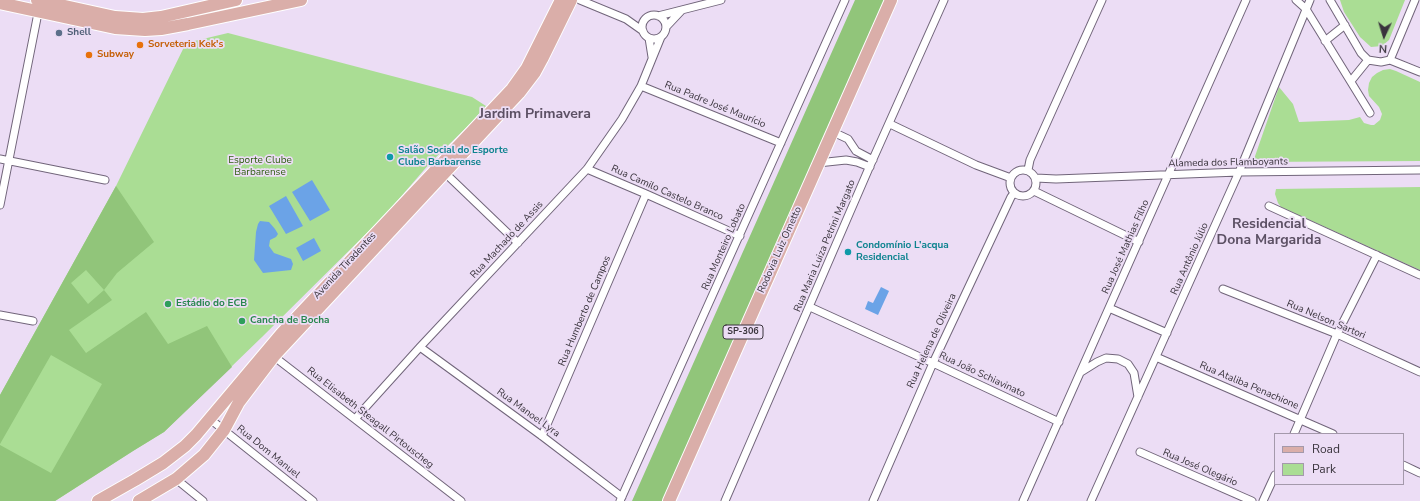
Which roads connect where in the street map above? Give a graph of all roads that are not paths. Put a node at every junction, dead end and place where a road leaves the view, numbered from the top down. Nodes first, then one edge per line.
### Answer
1 (236, 0) edge
2 (301, 0) edge
3 (561, 0) edge
4 (571, 0) edge
5 (580, 0) edge
6 (721, 0) edge
7 (845, 0) edge
8 (891, 0) edge
9 (944, 0) edge
10 (1102, 0) edge
11 (1246, 0) edge
12 (1296, 0) edge
13 (1310, 0) edge
14 (1330, 0) edge
15 (1415, 0) edge
16 (0, 3) edge
17 (40, 3) edge
18 (198, 5) edge
19 (1306, 9) junction
20 (683, 10) junction
21 (658, 16) junction
22 (626, 19) junction
23 (644, 20) junction
24 (1345, 25) junction
25 (666, 27) junction
26 (643, 31) junction
27 (661, 36) junction
28 (649, 38) junction
29 (1326, 40) junction
30 (652, 59) junction
31 (1368, 60) junction
32 (1390, 60) junction
33 (1420, 72) edge
34 (1351, 81) junction
35 (641, 86) junction
36 (1370, 113) dead end
37 (890, 124) junction
38 (833, 132) junction
39 (781, 143) junction
40 (0, 159) edge
41 (9, 160) junction
42 (818, 163) junction
43 (871, 164) junction
44 (587, 169) junction
45 (442, 170) junction
46 (1028, 170) junction
47 (1420, 170) edge
48 (1240, 172) junction
49 (1169, 174) junction
50 (1011, 178) junction
51 (1036, 178) junction
52 (105, 180) dead end
53 (1034, 191) junction
54 (1014, 193) junction
55 (646, 194) junction
56 (0, 205) edge
57 (1269, 206) dead end
58 (740, 236) junction
59 (1139, 242) junction
60 (518, 243) junction
61 (1377, 255) junction
62 (1420, 275) edge
63 (1223, 289) dead end
64 (810, 307) junction
65 (1109, 308) junction
66 (0, 315) edge
67 (33, 321) dead end
68 (1167, 333) junction
69 (1338, 334) junction
70 (420, 347) junction
71 (271, 353) junction
72 (1156, 357) junction
73 (933, 363) junction
74 (1081, 372) junction
75 (1420, 372) edge
76 (1138, 398) junction
77 (355, 419) junction
78 (210, 420) junction
79 (1301, 420) junction
80 (1058, 422) junction
81 (224, 430) junction
82 (1294, 433) edge
83 (1331, 433) edge
84 (542, 436) junction
85 (1140, 452) dead end
86 (1404, 465) edge
87 (1420, 473) edge
88 (1274, 477) edge
89 (176, 479) junction
90 (621, 499) edge
91 (98, 501) edge
92 (139, 501) edge
93 (203, 501) edge
94 (313, 501) edge
95 (461, 501) edge
96 (669, 501) edge
97 (725, 501) edge
98 (873, 501) edge
99 (1024, 501) edge
100 (1091, 501) edge
101 (1252, 501) edge
102 (1263, 501) edge

1 - 18 main road
2 - 17 main road
3 - 45 main road, Avenida Tiradentes
4 - 45 main road, Avenida Tiradentes
5 - 22 street
6 - 20 street
7 - 39 street, Rua Monteiro Lobato
8 - 38 main road, Rodovia Luiz Ometto / SP-306
9 - 37 street, Rua Maria Luiza Petrini Margato
10 - 46 street
11 - 49 street, Rua José Mathias Filho
12 - 19 street
13 - 19 street, Rua Antônio Júlio
14 - 24 street
15 - 32 street
16 - 17 main road
17 - 18 main road
17 - 41 street
19 - 29 street
19 - 48 street, Rua Antônio Júlio
20 - 21 street
20 - 25 street
21 - 23 street
21 - 25 street
22 - 23 street
22 - 26 street
23 - 26 street
24 - 29 street
24 - 31 street
25 - 27 street
26 - 28 street
27 - 28 street
27 - 30 street, Rua Machado de Assis
28 - 30 street
29 - 34 street
30 - 35 street, Rua Machado de Assis
31 - 32 street
31 - 34 street
32 - 33 street
34 - 36 street
35 - 39 street, Rua Padre José Maurício
35 - 44 street, Rua Machado de Assis
37 - 43 street, Rua Maria Luiza Petrini Margato
37 - 50 street
38 - 42 main road, Rodovia Luiz Ometto / SP-306
38 - 43 street
39 - 58 street, Rua Monteiro Lobato
40 - 41 street
41 - 52 street
41 - 56 street
42 - 43 street
42 - 96 main road, Rodovia Luiz Ometto / SP-306
43 - 64 street, Rua Maria Luiza Petrini Margato
44 - 55 street, Rua Camilo Castelo Branco
44 - 60 street, Rua Machado de Assis
45 - 60 street
45 - 71 main road, Avenida Tiradentes
46 - 50 street
46 - 51 street
47 - 48 street, Alameda dos Flamboyants
48 - 49 street, Alameda dos Flamboyants
48 - 68 street, Rua Antônio Júlio
49 - 51 street, Alameda dos Flamboyants
49 - 59 street, Rua José Mathias Filho
50 - 54 street
51 - 53 street
53 - 54 street
53 - 59 street
54 - 73 street, Rua Helena de Oliveira
55 - 58 street, Rua Camilo Castelo Branco
55 - 84 street, Rua Humberto de Campos
57 - 61 street
58 - 90 street, Rua Monteiro Lobato
59 - 65 street, Rua José Mathias Filho
60 - 70 street, Rua Machado de Assis
61 - 62 street
61 - 69 street
63 - 69 street, Rua Nelson Sartori
64 - 73 street, Rua João Schiavinato
64 - 97 street, Rua Maria Luiza Petrini Margato
65 - 68 street
65 - 74 street, Rua José Mathias Filho
66 - 67 street
68 - 72 street, Rua Antônio Júlio
69 - 75 street, Rua Nelson Sartori
69 - 79 street
70 - 77 street, Rua Machado de Assis
70 - 84 street, Rua Manoel Lyra
71 - 77 street, Rua Elisabeth Steagall Pirtouscheg
71 - 78 main road, Avenida Tiradentes
71 - 81 main road, Avenida Tiradentes
72 - 76 street, Rua Antônio Júlio
72 - 79 street, Rua Ataliba Penachione
73 - 80 street, Rua João Schiavinato
73 - 98 street, Rua Helena de Oliveira
74 - 76 street
74 - 80 street, Rua José Mathias Filho
76 - 100 street, Rua Antônio Júlio
77 - 95 street, Rua Elisabeth Steagall Pirtouscheg
78 - 81 street, Rua Dom Manuel
78 - 91 main road, Avenida Tiradentes
79 - 82 street
79 - 83 street, Rua Ataliba Penachione
80 - 99 street, Rua José Mathias Filho
81 - 89 main road, Avenida Tiradentes
81 - 94 street, Rua Dom Manuel
84 - 90 street, Rua Manoel Lyra
85 - 101 street, Rua José Olegário
86 - 87 street
88 - 102 street
89 - 92 main road, Avenida Tiradentes
89 - 93 street

